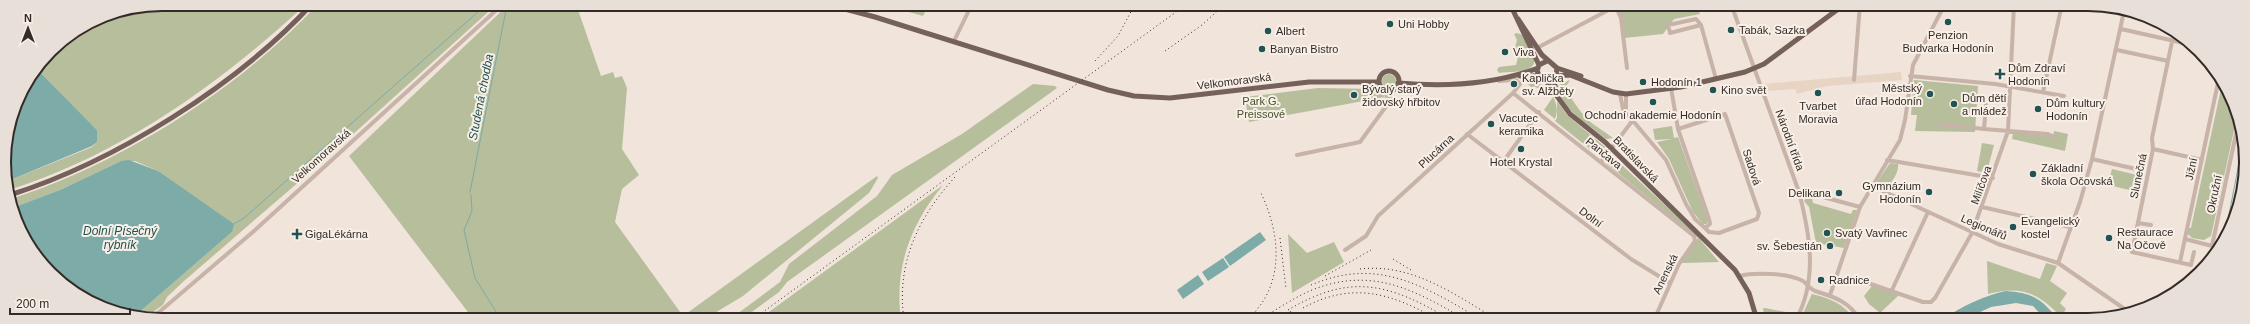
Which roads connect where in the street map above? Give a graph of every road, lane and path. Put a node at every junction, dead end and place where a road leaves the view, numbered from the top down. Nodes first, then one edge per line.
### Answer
1 (304, 11) edge
2 (495, 11) edge
3 (853, 11) edge
4 (969, 11) edge
5 (1514, 11) edge
6 (1604, 11) edge
7 (1618, 11) edge
8 (1734, 11) edge
9 (1835, 11) edge
10 (1859, 11) edge
11 (1941, 11) edge
12 (2014, 11) edge
13 (2060, 11) edge
14 (2123, 15) edge
15 (1518, 19) junction
16 (1700, 25) junction
17 (2121, 29) junction
18 (2173, 37) edge
19 (2172, 40) junction
20 (954, 41) junction
21 (2180, 42) edge
22 (1538, 48) junction
23 (2117, 50) junction
24 (1547, 61) junction
25 (2168, 61) junction
26 (1539, 66) junction
27 (1557, 68) junction
28 (1627, 68) dead end
29 (1755, 70) junction
30 (1511, 76) junction
31 (1539, 76) junction
32 (1910, 76) junction
33 (1555, 77) junction
34 (1496, 79) junction
35 (1716, 79) junction
36 (1854, 80) dead end
37 (1546, 81) junction
38 (1379, 82) junction
39 (1588, 82) junction
40 (1398, 83) junction
41 (2218, 85) edge
42 (2011, 86) junction
43 (1671, 88) junction
44 (1385, 90) junction
45 (1392, 90) junction
46 (2043, 92) junction
47 (1513, 93) junction
48 (1623, 94) junction
49 (1556, 95) junction
50 (2064, 96) dead end
51 (1388, 101) junction
52 (1986, 105) dead end
53 (1539, 112) junction
54 (1633, 120) junction
55 (1939, 124) dead end
56 (1678, 129) junction
57 (1984, 129) junction
58 (2008, 131) junction
59 (2236, 133) edge
60 (1467, 134) junction
61 (2057, 138) dead end
62 (1611, 147) junction
63 (2153, 149) junction
64 (1297, 155) dead end
65 (2092, 159) junction
66 (1887, 160) junction
67 (2202, 160) junction
68 (1503, 162) junction
69 (1601, 162) junction
70 (2136, 168) dead end
71 (1993, 178) junction
72 (1872, 186) junction
73 (1799, 192) junction
74 (14, 193) edge
75 (1982, 207) junction
76 (1860, 208) junction
77 (1928, 212) junction
78 (2138, 223) junction
79 (2151, 225) dead end
80 (1705, 228) junction
81 (2070, 228) junction
82 (1972, 233) junction
83 (1695, 238) joint
84 (2185, 239) junction
85 (1345, 250) dead end
86 (2194, 252) dead end
87 (2180, 262) junction
88 (2058, 263) junction
89 (1739, 276) junction
90 (1859, 280) dead end
91 (1670, 283) junction
92 (1808, 286) junction
93 (1892, 290) junction
94 (1830, 295) junction
95 (2124, 309) edge
96 (159, 313) edge
97 (1657, 313) edge
98 (1755, 313) edge
99 (1798, 313) edge
100 (1854, 313) edge

1 - 74 main road
2 - 96 street, Velkomoravská
3 - 20 main road
4 - 20 street
5 - 15 main road
6 - 22 street
7 - 28 street
8 - 29 street, Národní třída
9 - 29 main road
10 - 36 street
11 - 32 street
12 - 42 street, Milíčova
13 - 46 street
14 - 17 street
15 - 22 main road
15 - 26 main road
16 - 16 street
16 - 35 street
17 - 19 street
17 - 23 street
18 - 19 street, Slunečná
19 - 21 street
19 - 25 street, Slunečná
20 - 38 main road, Velkomoravská
22 - 24 main road
23 - 25 street
23 - 65 street
24 - 26 main road
24 - 27 main road
25 - 63 street, Slunečná
26 - 30 main road
26 - 31 main road
27 - 33 main road
27 - 39 main road
29 - 35 main road
29 - 73 street, Národní třída
30 - 31 main road
30 - 34 main road
31 - 37 main road
32 - 42 street
32 - 66 street
33 - 37 main road
33 - 39 main road
33 - 49 main road, Bratislavská
34 - 40 main road
34 - 47 street
35 - 43 main road
37 - 49 main road, Bratislavská
38 - 40 main road
38 - 44 main road
39 - 48 main road
40 - 45 main road
41 - 67 street, Jižní
42 - 46 street
42 - 58 street, Milíčova
43 - 48 main road
43 - 56 street
44 - 45 main road
44 - 51 street
45 - 51 street
46 - 50 street
47 - 53 street, Pančava
47 - 60 street, Plucárna
48 - 54 street
49 - 62 main road, Bratislavská
51 - 64 street
52 - 57 street
53 - 68 street
53 - 69 street, Pančava
54 - 62 street
54 - 80 street
55 - 57 street
56 - 80 street
56 - 80 street, Sadová
57 - 58 street
58 - 61 street
58 - 71 street, Milíčova
59 - 84 street, Okružní
60 - 68 street
60 - 85 street, Plucárna
62 - 69 street
62 - 89 main road, Bratislavská
63 - 67 street
63 - 78 street, Slunečná
65 - 70 street
65 - 81 street
66 - 71 street
66 - 72 street
67 - 84 street, Jižní
68 - 91 street, Dolní
69 - 83 street, Pančava
71 - 75 street, Milíčova
72 - 76 street
72 - 77 street, Legionářů
73 - 76 street
73 - 92 street, Národní třída
75 - 81 street
75 - 82 street, Milíčova
76 - 94 street
77 - 82 street, Legionářů
77 - 93 street
78 - 79 street
78 - 87 street, Slunečná
81 - 88 street
82 - 88 street, Legionářů
82 - 93 street, Milíčova
83 - 91 street, Anenská
84 - 87 street, Jižní
86 - 87 street
88 - 95 street, Legionářů
89 - 92 street
89 - 98 main road
90 - 93 street
91 - 97 street, Anenská
92 - 94 street
92 - 99 street, Národní třída
94 - 100 street

